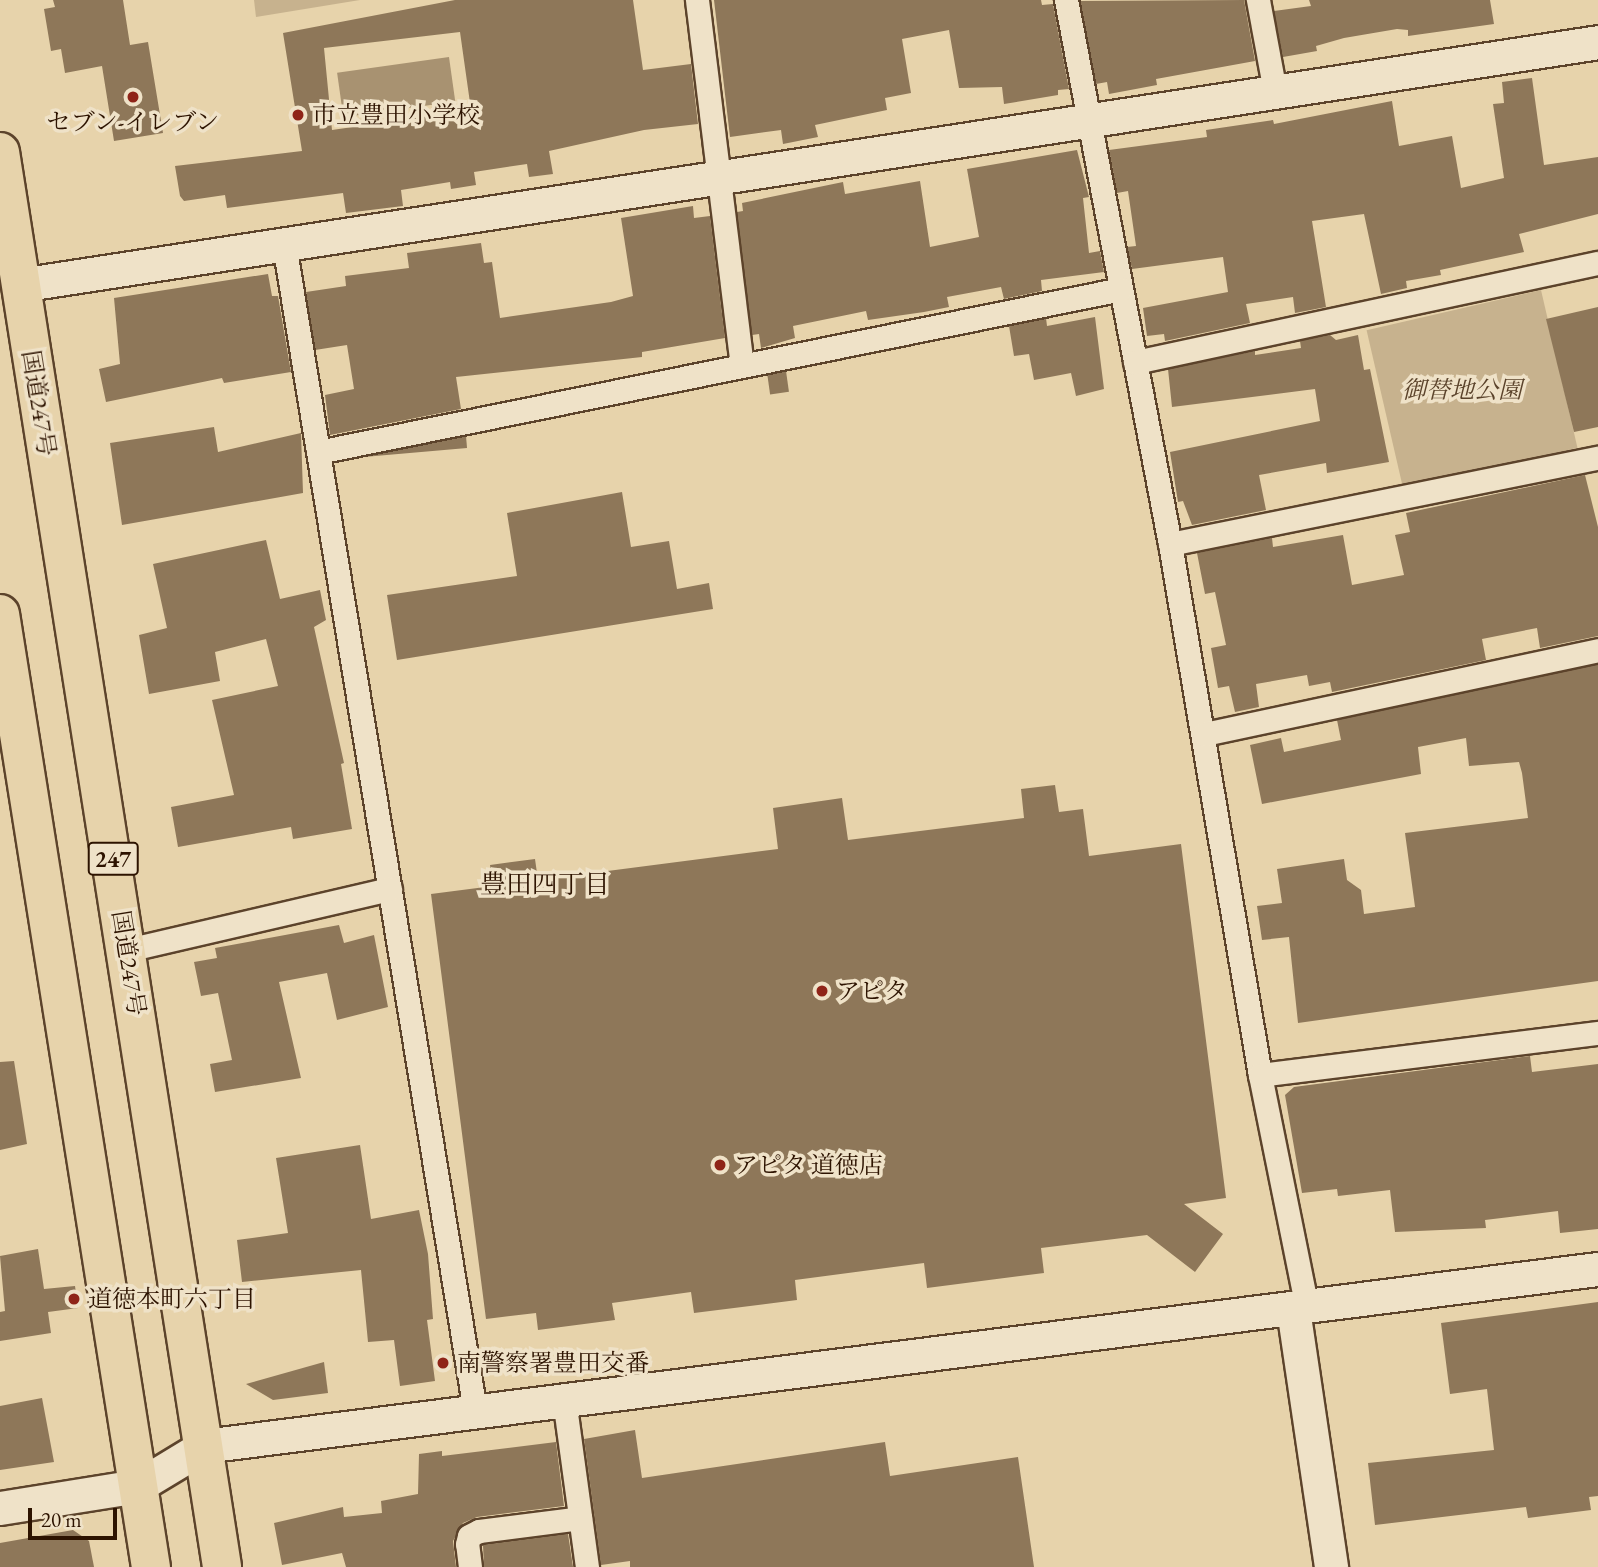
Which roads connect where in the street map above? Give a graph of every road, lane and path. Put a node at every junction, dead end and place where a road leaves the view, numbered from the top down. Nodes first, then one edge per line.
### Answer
1 (697, 0) edge
2 (1066, 0) edge
3 (1258, 0) edge
4 (1598, 43) edge
5 (1275, 92) junction
6 (1089, 119) junction
7 (0, 152) edge
8 (718, 180) junction
9 (284, 244) junction
10 (1598, 263) edge
11 (10, 286) edge
12 (1121, 289) junction
13 (1135, 362) junction
14 (742, 365) junction
15 (318, 452) junction
16 (1598, 458) edge
17 (1170, 544) junction
18 (0, 614) edge
19 (1598, 650) edge
20 (1204, 734) junction
21 (390, 890) junction
22 (127, 950) junction
23 (1598, 1033) edge
24 (1260, 1075) junction
25 (1598, 1269) edge
26 (1300, 1309) junction
27 (565, 1399) junction
28 (475, 1411) junction
29 (204, 1446) junction
30 (138, 1486) junction
31 (0, 1508) edge
32 (580, 1518) junction
33 (151, 1567) edge
34 (222, 1567) edge
35 (470, 1567) edge
36 (587, 1567) edge
37 (1331, 1567) edge

1 - 8 street
2 - 6 street
3 - 5 street
4 - 5 street
5 - 6 street
6 - 8 street
6 - 12 street
7 - 11 highway, 国道247号 / 247
8 - 9 street
8 - 14 street
9 - 11 street
9 - 15 street
10 - 13 street
11 - 22 highway, 国道247号 / 247
12 - 13 street
12 - 14 street
13 - 17 street
14 - 15 street
15 - 21 street
16 - 17 street
17 - 20 street
18 - 30 highway
19 - 20 street
20 - 24 street
21 - 22 street
21 - 28 street
22 - 29 highway, 国道247号 / 247
23 - 24 street
24 - 26 street
25 - 26 street
26 - 27 street
26 - 37 street
27 - 28 street
27 - 32 street
28 - 29 street
29 - 30 street
29 - 34 highway, 国道247号 / 247
30 - 31 street
30 - 33 highway
32 - 35 street
32 - 36 street

